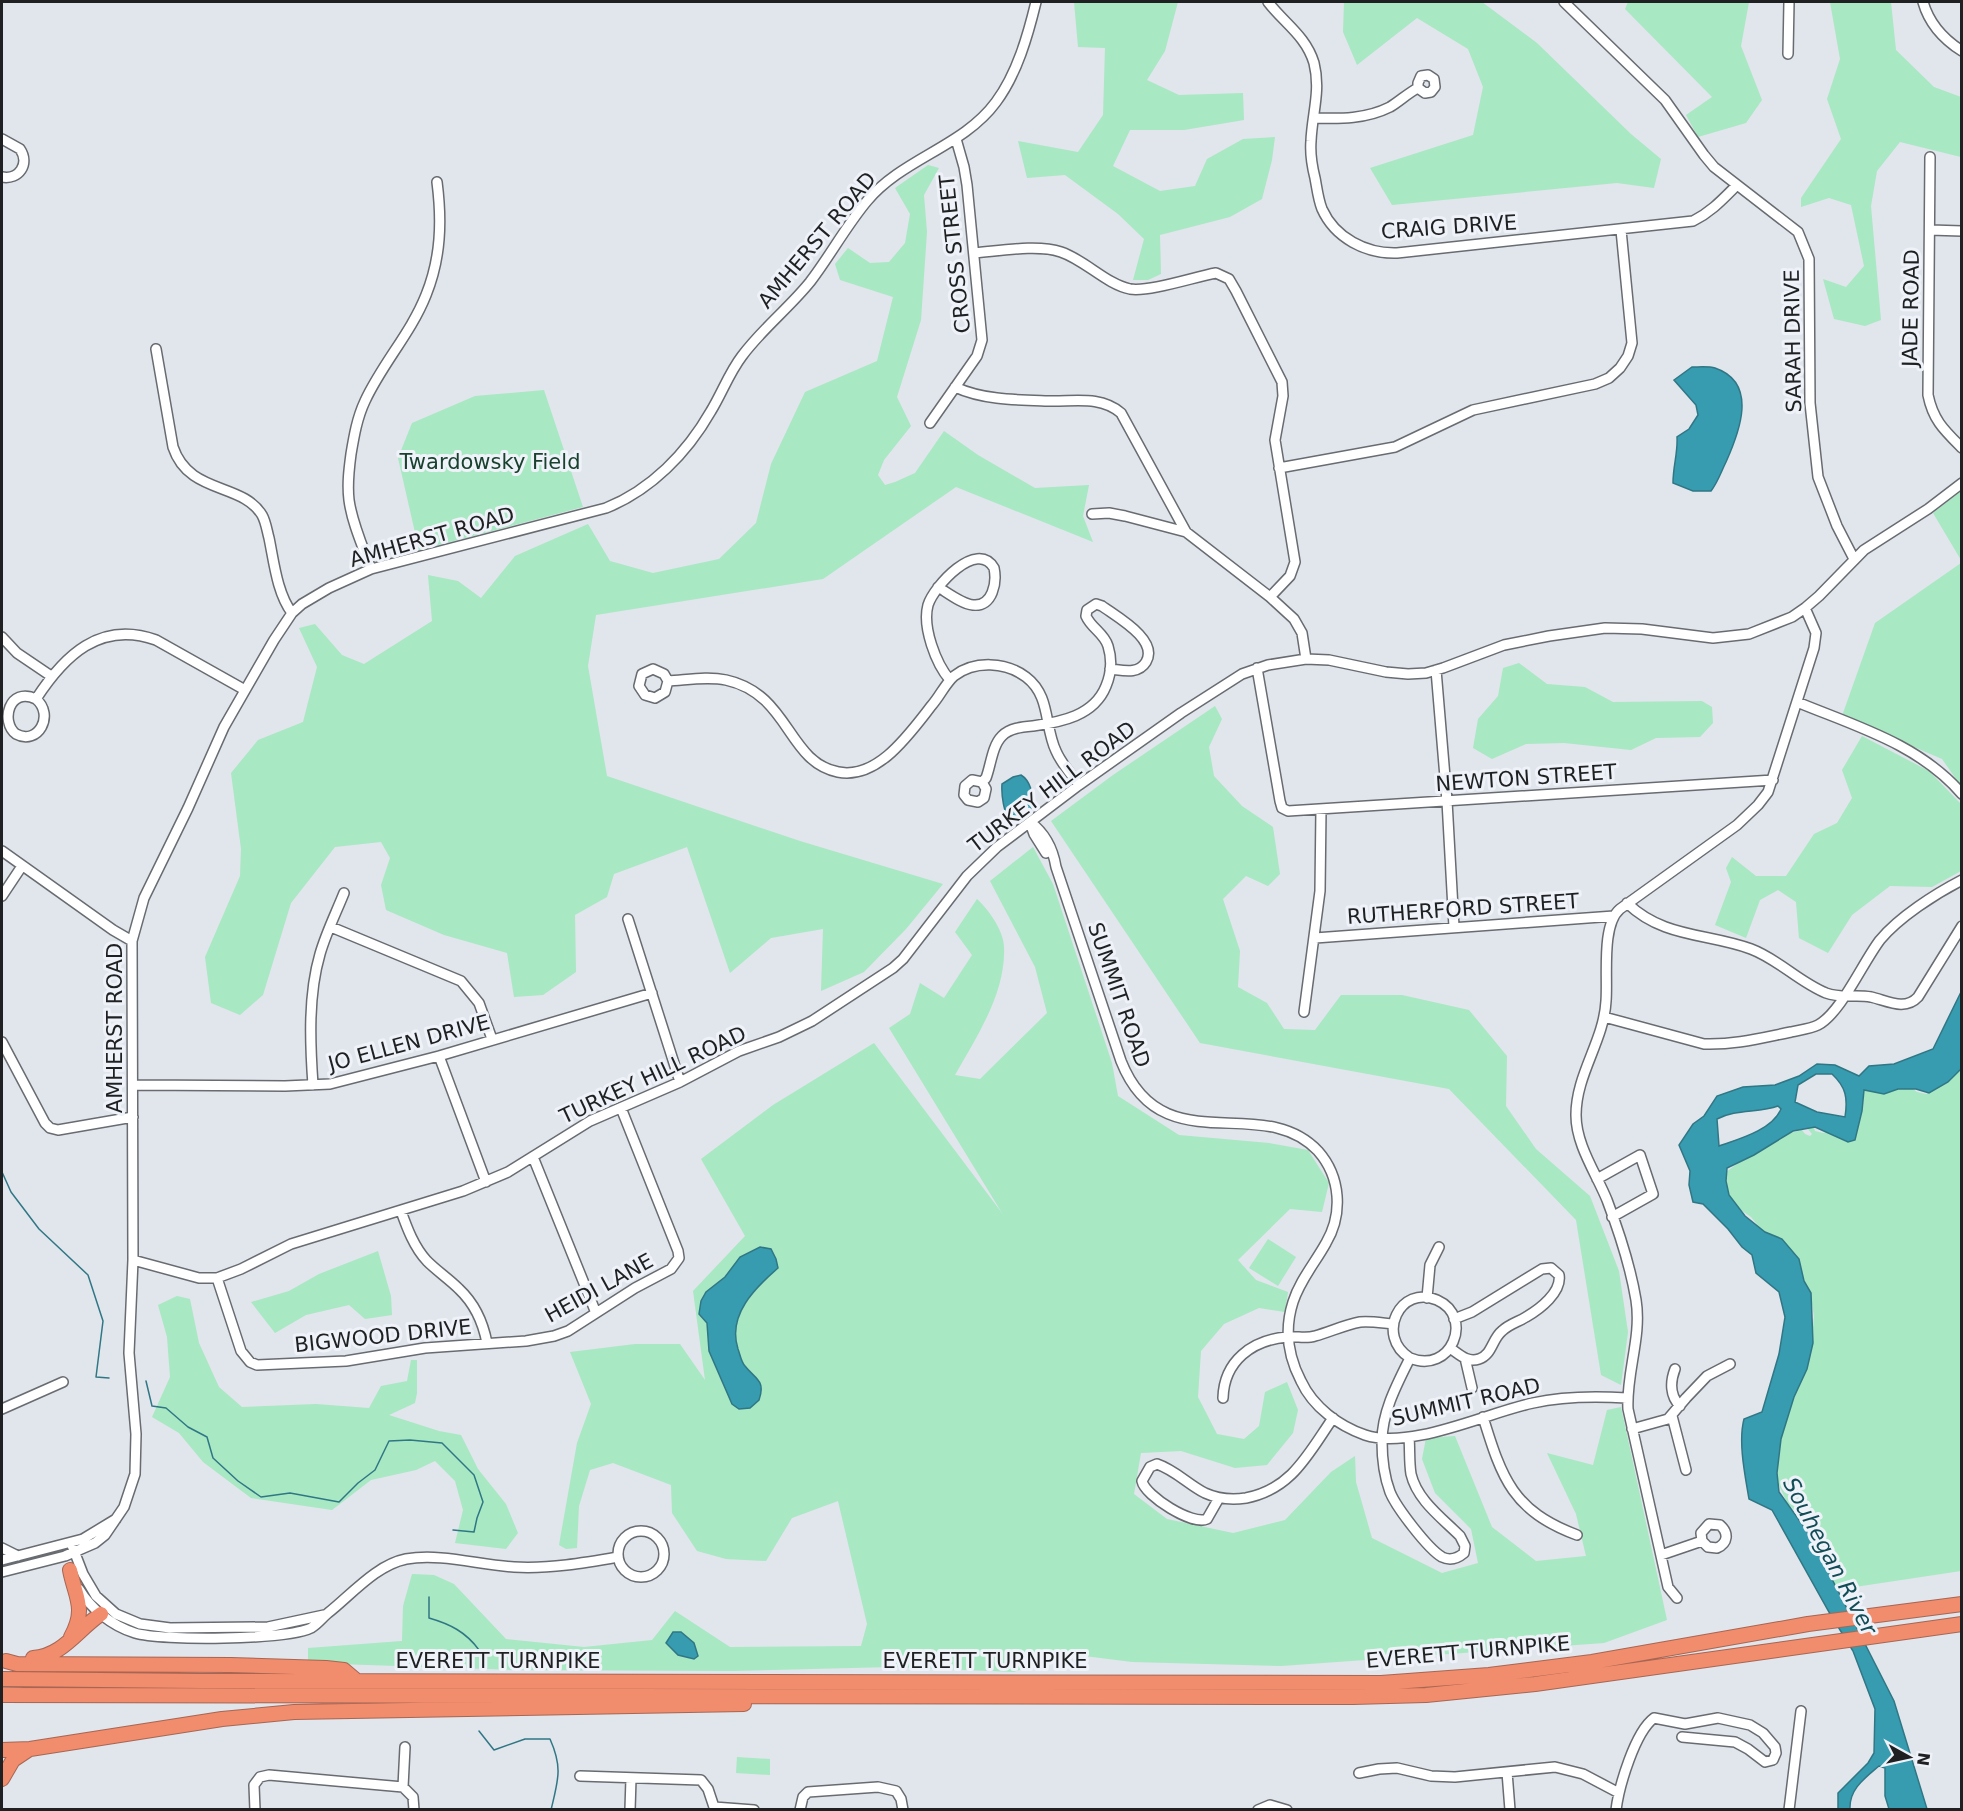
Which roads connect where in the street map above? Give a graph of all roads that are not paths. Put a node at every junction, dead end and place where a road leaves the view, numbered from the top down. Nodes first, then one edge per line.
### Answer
1 (1036, 2) edge
2 (1268, 2) edge
3 (1563, 2) edge
4 (1789, 2) edge
5 (1923, 2) edge
6 (1962, 51) edge
7 (1788, 54) dead end
8 (1418, 88) dead end
9 (1314, 118) junction
10 (2, 139) edge
11 (956, 139) junction
12 (1930, 157) dead end
13 (2, 177) edge
14 (437, 182) dead end
15 (1736, 186) junction
16 (1621, 230) junction
17 (1930, 230) junction
18 (1962, 231) edge
19 (974, 253) junction
20 (156, 350) dead end
21 (955, 387) junction
22 (930, 423) dead end
23 (1962, 448) edge
24 (1279, 468) junction
25 (1962, 483) edge
26 (1092, 514) dead end
27 (1186, 532) junction
28 (1854, 559) junction
29 (371, 569) junction
30 (938, 587) junction
31 (1270, 597) junction
32 (1805, 608) junction
33 (292, 613) junction
34 (2, 637) edge
35 (1306, 659) junction
36 (1257, 668) junction
37 (1110, 669) junction
38 (1436, 670) junction
39 (51, 676) junction
40 (950, 680) junction
41 (668, 681) dead end
42 (245, 690) junction
43 (36, 699) junction
44 (1797, 702) junction
45 (1049, 724) junction
46 (1773, 780) junction
47 (982, 782) dead end
48 (1079, 785) junction
49 (1962, 794) edge
50 (1447, 801) junction
51 (1321, 809) junction
52 (1030, 822) junction
53 (2, 851) edge
54 (22, 866) junction
55 (1962, 880) edge
56 (344, 892) dead end
57 (2, 896) edge
58 (1628, 903) junction
59 (1614, 916) junction
60 (628, 919) dead end
61 (1962, 926) edge
62 (331, 927) junction
63 (1454, 927) junction
64 (1315, 938) junction
65 (132, 941) junction
66 (652, 993) junction
67 (1843, 998) junction
68 (1304, 1012) dead end
69 (1604, 1017) junction
70 (492, 1039) junction
71 (2, 1042) edge
72 (439, 1056) junction
73 (680, 1082) junction
74 (134, 1085) junction
75 (313, 1085) junction
76 (621, 1108) junction
77 (133, 1117) junction
78 (532, 1157) junction
79 (1597, 1179) junction
80 (486, 1182) junction
81 (400, 1211) junction
82 (1612, 1217) junction
83 (1439, 1248) dead end
84 (133, 1260) junction
85 (217, 1278) junction
86 (1427, 1298) junction
87 (596, 1313) junction
88 (1454, 1319) junction
89 (1393, 1324) junction
90 (1288, 1337) junction
91 (487, 1343) junction
92 (1450, 1348) junction
93 (1410, 1358) junction
94 (1465, 1358) junction
95 (1730, 1364) dead end
96 (1675, 1369) dead end
97 (63, 1382) dead end
98 (1472, 1388) dead end
99 (1223, 1398) dead end
100 (1627, 1398) junction
101 (1680, 1406) junction
102 (2, 1409) edge
103 (1672, 1416) junction
104 (1483, 1417) junction
105 (1333, 1418) junction
106 (1632, 1429) junction
107 (1409, 1437) junction
108 (1382, 1439) junction
109 (1686, 1470) dead end
110 (1219, 1498) junction
111 (116, 1520) junction
112 (1577, 1535) dead end
113 (1702, 1541) dead end
114 (71, 1543) junction
115 (2, 1548) edge
116 (75, 1553) junction
117 (1661, 1555) junction
118 (18, 1556) junction
119 (65, 1556) junction
120 (618, 1557) junction
121 (2, 1560) edge
122 (70, 1570) junction
123 (2, 1572) edge
124 (1677, 1598) dead end
125 (1962, 1604) edge
126 (105, 1612) junction
127 (1962, 1624) edge
128 (69, 1641) junction
129 (4, 1661) edge
130 (4, 1679) edge
131 (357, 1682) junction
132 (4, 1695) edge
133 (839, 1696) junction
134 (1802, 1711) dead end
135 (1731, 1720) junction
136 (1682, 1737) dead end
137 (1727, 1740) junction
138 (405, 1747) dead end
139 (30, 1749) junction
140 (2, 1750) edge
141 (1785, 1760) junction
142 (1507, 1772) junction
143 (1359, 1773) dead end
144 (580, 1776) dead end
145 (631, 1778) junction
146 (2, 1779) edge
147 (404, 1787) junction
148 (1619, 1793) junction
149 (714, 1808) edge
150 (255, 1809) edge
151 (414, 1809) edge
152 (630, 1809) edge
153 (754, 1809) edge
154 (800, 1809) edge
155 (903, 1809) edge
156 (1258, 1809) edge
157 (1287, 1809) edge
158 (1510, 1809) edge
159 (1616, 1809) edge
160 (1789, 1809) edge

1 - 11 street, AMHERST ROAD
2 - 9 street, CRAIG DRIVE
3 - 15 street, SARAH DRIVE
4 - 7 street
5 - 6 street
8 - 9 street
9 - 16 street, CRAIG DRIVE
10 - 13 street
11 - 19 street, CROSS STREET
11 - 29 street, AMHERST ROAD
12 - 17 street, JADE ROAD
14 - 29 street
15 - 16 street, CRAIG DRIVE
15 - 28 street, SARAH DRIVE
16 - 24 street
17 - 18 street
17 - 23 street, JADE ROAD
19 - 21 street, CROSS STREET
19 - 24 street
20 - 33 street
21 - 22 street, CROSS STREET
21 - 27 street
24 - 31 street
25 - 28 street, TURKEY HILL ROAD
26 - 27 street
27 - 31 street
28 - 32 street, TURKEY HILL ROAD
29 - 33 street, AMHERST ROAD
30 - 30 street
30 - 40 street
31 - 35 street
32 - 38 street, TURKEY HILL ROAD
32 - 44 street
33 - 42 street, AMHERST ROAD
34 - 39 street
35 - 36 street, TURKEY HILL ROAD
35 - 38 street, TURKEY HILL ROAD
36 - 48 street, TURKEY HILL ROAD
36 - 51 street, NEWTON STREET
37 - 37 street
37 - 45 street
38 - 50 street
39 - 42 street
39 - 43 street
40 - 41 street
40 - 45 street
42 - 65 street, AMHERST ROAD
43 - 43 street
44 - 46 street
44 - 49 street
45 - 47 street
45 - 48 street
46 - 50 street, NEWTON STREET
46 - 58 street
48 - 52 street, TURKEY HILL ROAD
50 - 51 street, NEWTON STREET
50 - 63 street
51 - 64 street
52 - 73 street, TURKEY HILL ROAD
52 - 90 street, SUMMIT ROAD
53 - 54 street
54 - 57 street
54 - 65 street
55 - 67 street
56 - 62 street
58 - 59 street
58 - 67 street
59 - 63 street, RUTHERFORD STREET
59 - 69 street
60 - 66 street
61 - 67 street
62 - 70 street
62 - 75 street
63 - 64 street, RUTHERFORD STREET
64 - 68 street
65 - 74 street, AMHERST ROAD
66 - 70 street, JO ELLEN DRIVE
66 - 73 street
67 - 69 street
69 - 79 street
70 - 72 street, JO ELLEN DRIVE
71 - 77 street
72 - 75 street, JO ELLEN DRIVE
72 - 80 street
73 - 76 street, TURKEY HILL ROAD
74 - 75 street, JO ELLEN DRIVE
74 - 77 street, AMHERST ROAD
76 - 78 street, TURKEY HILL ROAD
76 - 87 street, HEIDI LANE
77 - 84 street, AMHERST ROAD
78 - 80 street, TURKEY HILL ROAD
78 - 87 street
79 - 82 street
79 - 82 street
80 - 81 street, TURKEY HILL ROAD
81 - 85 street, TURKEY HILL ROAD
81 - 91 street, BIGWOOD DRIVE
82 - 100 street
83 - 86 street
84 - 85 street, TURKEY HILL ROAD
84 - 111 street, AMHERST ROAD
85 - 91 street, BIGWOOD DRIVE
86 - 88 street
86 - 89 street
87 - 91 street, HEIDI LANE
88 - 92 street
88 - 94 street
89 - 90 street
89 - 93 street
90 - 99 street
90 - 105 street, SUMMIT ROAD
92 - 93 street
92 - 94 street
93 - 108 street
94 - 98 street
95 - 101 street
96 - 101 street
97 - 102 street
100 - 104 street, SUMMIT ROAD
100 - 106 street
101 - 103 street
103 - 106 street
103 - 109 street
104 - 107 street, SUMMIT ROAD
104 - 112 street
105 - 108 street, SUMMIT ROAD
105 - 110 street
106 - 117 street
107 - 108 street, SUMMIT ROAD
107 - 108 street
110 - 110 street
111 - 114 street
111 - 116 street, AMHERST ROAD
113 - 117 street
114 - 116 street
114 - 118 street
115 - 118 street
116 - 119 street, AMHERST ROAD
116 - 126 street
117 - 124 street
118 - 121 street
119 - 122 street
119 - 123 street, AMHERST ROAD
120 - 120 street
120 - 126 street
122 - 126 street
122 - 128 highway
125 - 131 highway, EVERETT TURNPIKE
126 - 128 highway
127 - 133 highway, EVERETT TURNPIKE
128 - 129 highway
129 - 131 highway
130 - 131 highway, EVERETT TURNPIKE
132 - 133 highway, EVERETT TURNPIKE
133 - 139 highway
134 - 141 street
135 - 137 street
135 - 141 street
135 - 148 street
136 - 137 street
137 - 141 street
138 - 147 street
139 - 140 highway
139 - 146 highway
141 - 160 street
142 - 143 street
142 - 148 street
142 - 158 street
144 - 145 street
145 - 149 street
145 - 152 street
147 - 150 street
147 - 151 street
148 - 159 street
149 - 153 street
154 - 155 street
156 - 157 street

